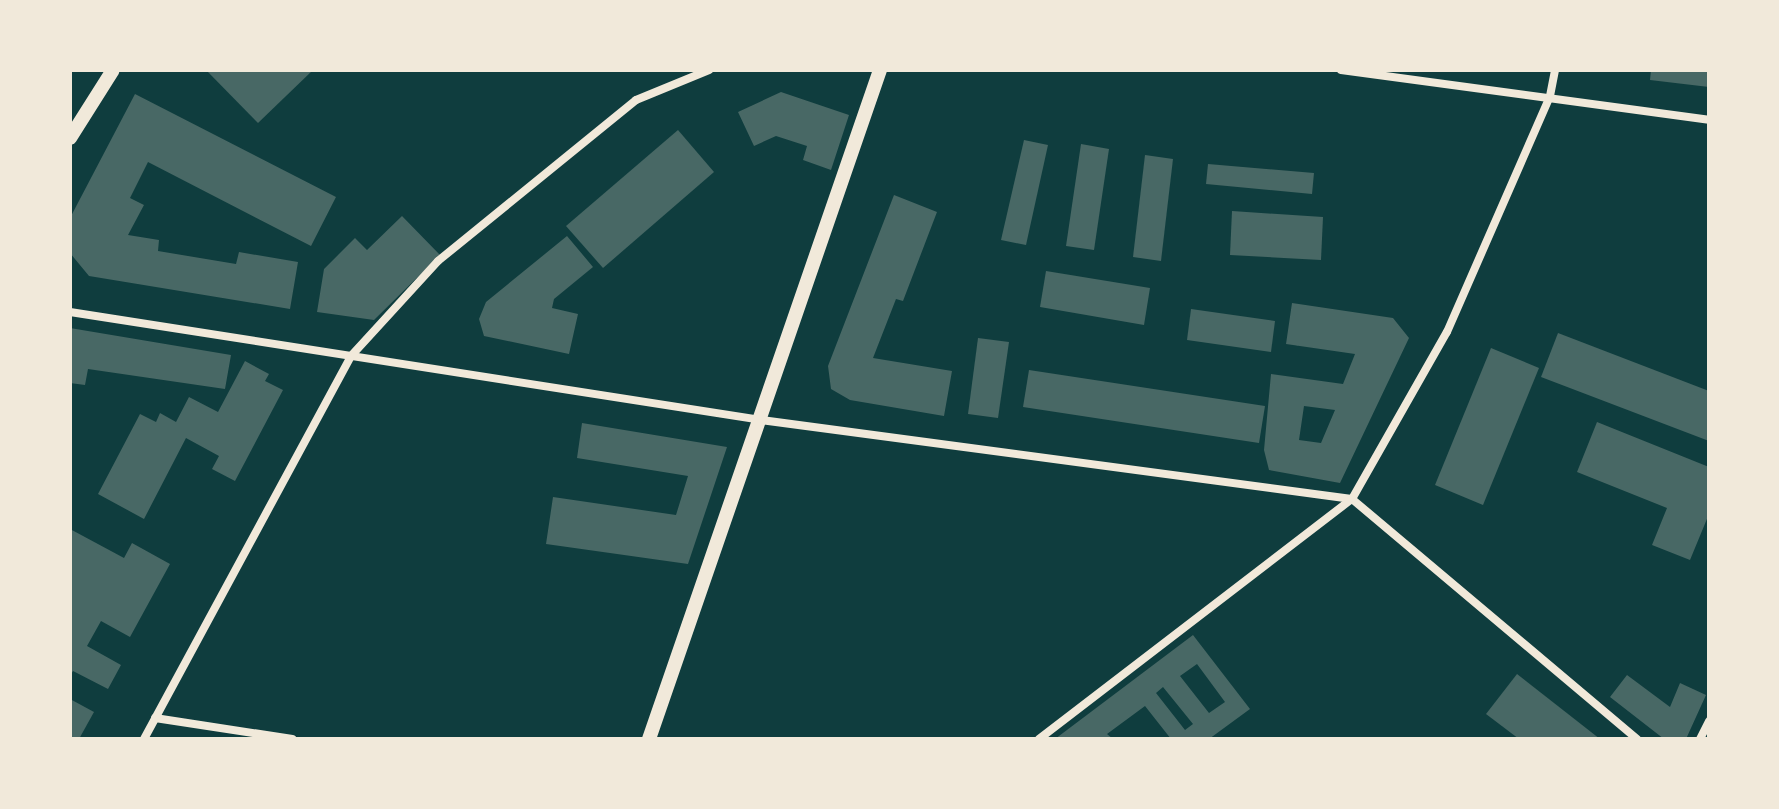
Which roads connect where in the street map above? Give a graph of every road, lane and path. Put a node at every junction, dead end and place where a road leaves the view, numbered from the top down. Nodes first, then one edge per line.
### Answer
1 (113, 70) edge
2 (709, 70) edge
3 (880, 70) edge
4 (1341, 70) edge
5 (1555, 70) edge
6 (1550, 96) junction
7 (1709, 120) edge
8 (70, 138) edge
9 (70, 312) edge
10 (351, 356) junction
11 (761, 420) junction
12 (1352, 499) junction
13 (155, 718) junction
14 (1709, 721) edge
15 (144, 739) edge
16 (292, 739) edge
17 (649, 739) edge
18 (1039, 739) edge
19 (1637, 739) edge
20 (1700, 739) edge

1 - 8 street
2 - 10 street
3 - 11 street
4 - 6 street
5 - 6 street
6 - 7 street
6 - 12 street
9 - 10 street
10 - 11 street
10 - 13 street
11 - 12 street
11 - 17 street
12 - 18 street
12 - 19 street
13 - 15 street
13 - 16 street
14 - 20 street

